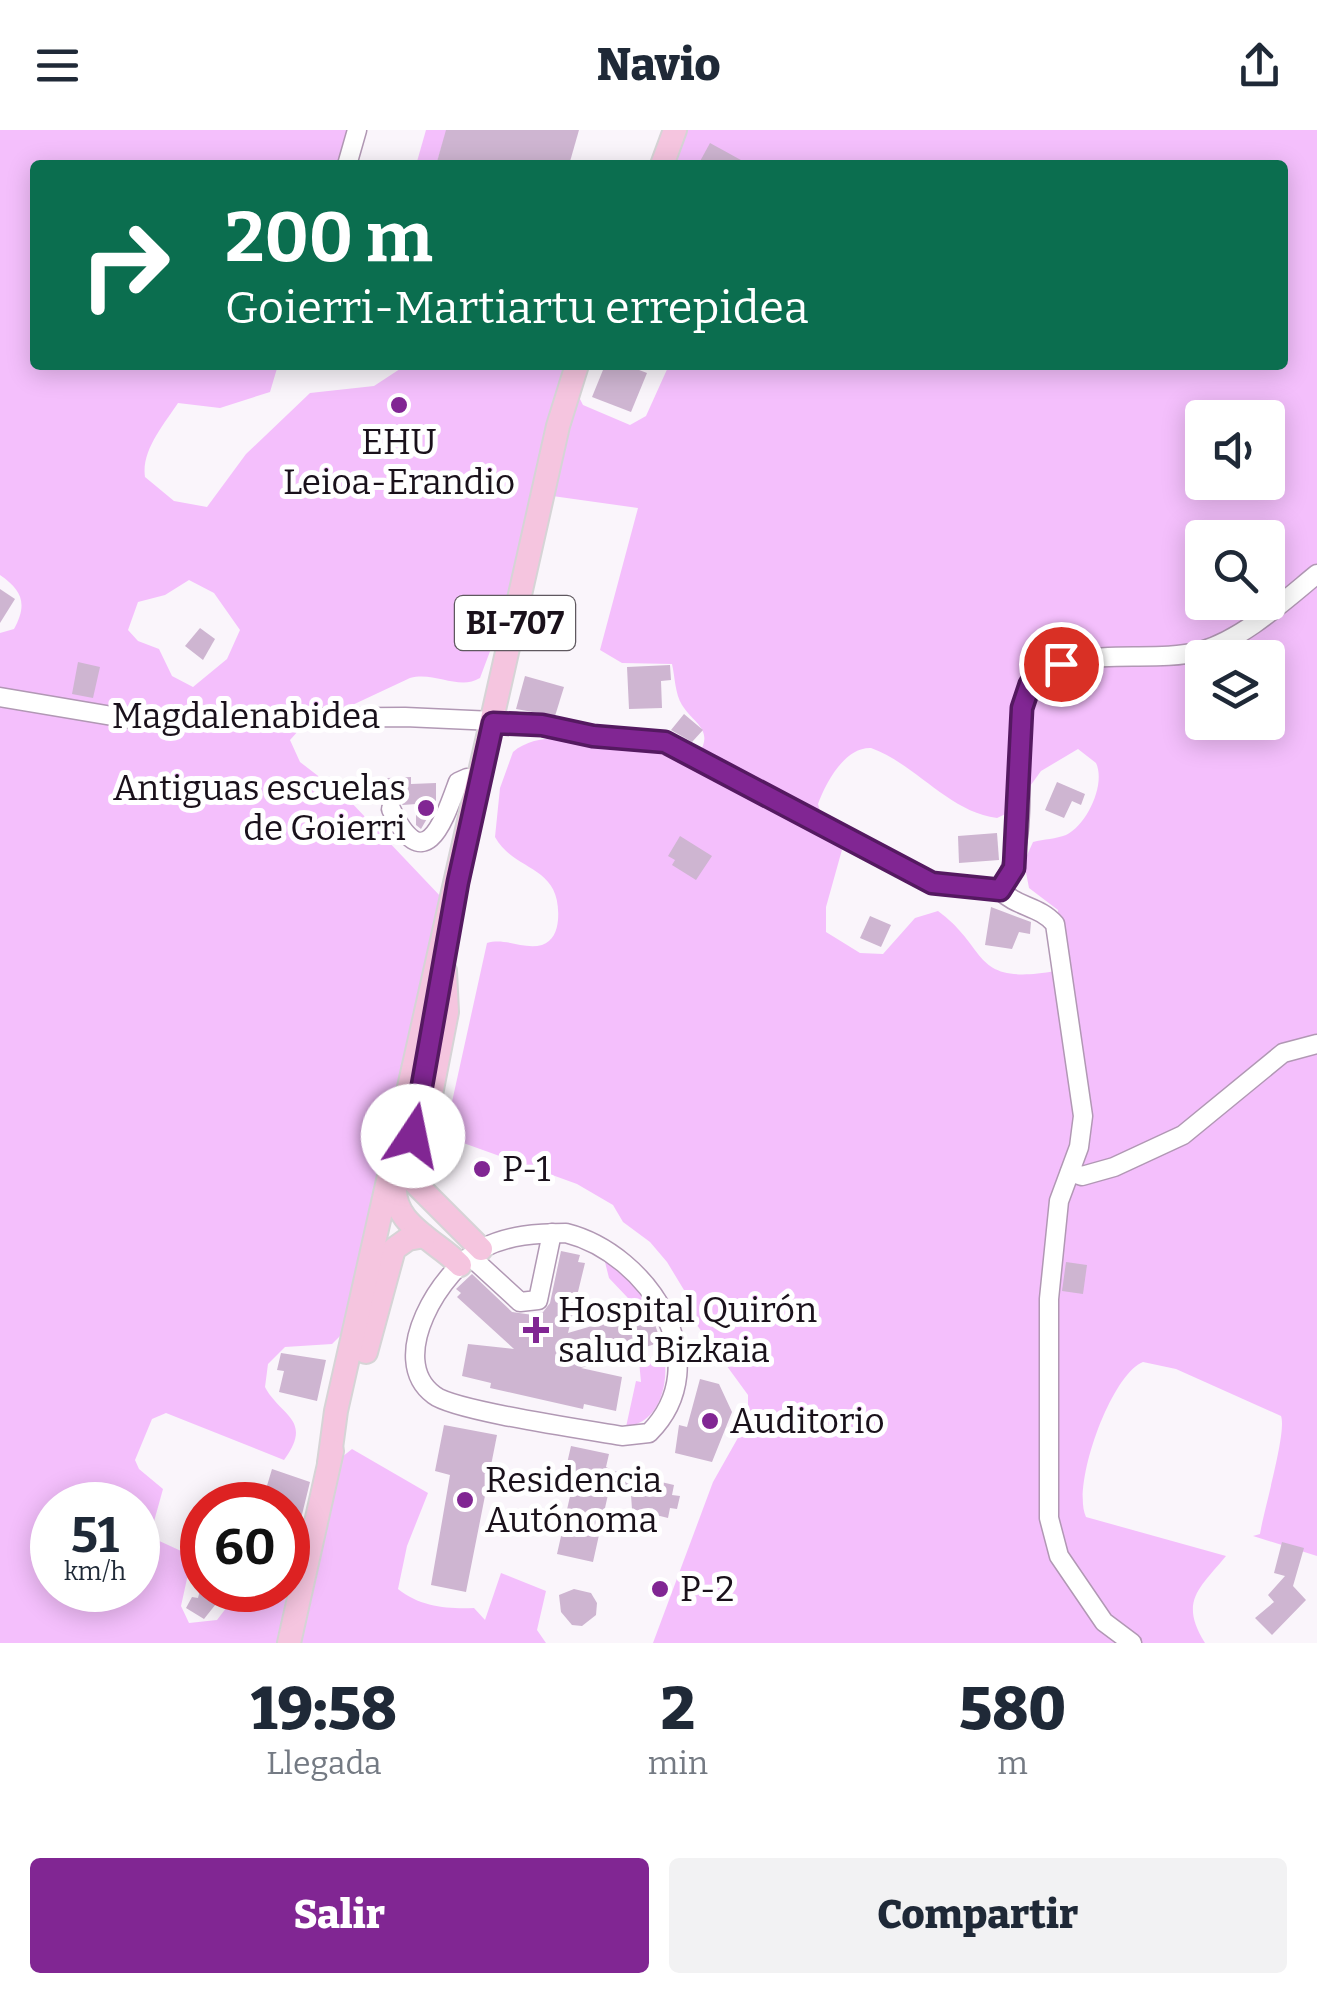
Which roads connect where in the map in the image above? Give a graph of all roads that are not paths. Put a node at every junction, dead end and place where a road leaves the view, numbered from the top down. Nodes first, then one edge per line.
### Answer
1 (357, 130) edge
2 (675, 130) edge
3 (348, 160) edge
4 (664, 160) edge
5 (575, 370) edge
6 (1317, 574) edge
7 (1, 696) edge
8 (493, 723) junction
9 (481, 782) junction
10 (390, 809) dead end
11 (458, 882) junction
12 (1000, 890) junction
13 (445, 971) junction
14 (1317, 1044) edge
15 (417, 1054) junction
16 (1070, 1172) junction
17 (397, 1205) junction
18 (456, 1225) junction
19 (552, 1233) junction
20 (430, 1240) junction
21 (471, 1257) junction
22 (344, 1411) junction
23 (329, 1462) junction
24 (289, 1643) edge
25 (1132, 1643) edge

1 - 3 street
2 - 4 main road
5 - 8 main road, BI-707
6 - 12 street
7 - 8 street, Magdalenabidea
8 - 9 main road, BI-707
8 - 12 street, Magdalenabidea
9 - 10 street
9 - 11 main road, BI-707
11 - 13 main road, BI-707
11 - 15 main road, BI-707
12 - 16 street
13 - 17 main road, BI-707
13 - 18 main road
14 - 16 street
15 - 17 main road
15 - 23 main road, BI-707
16 - 25 street
17 - 20 main road
17 - 22 main road, BI-707
18 - 20 main road
18 - 21 main road
19 - 21 street
19 - 21 street
19 - 21 street
20 - 21 main road
20 - 22 main road
22 - 23 main road, BI-707
23 - 24 main road, BI-707

